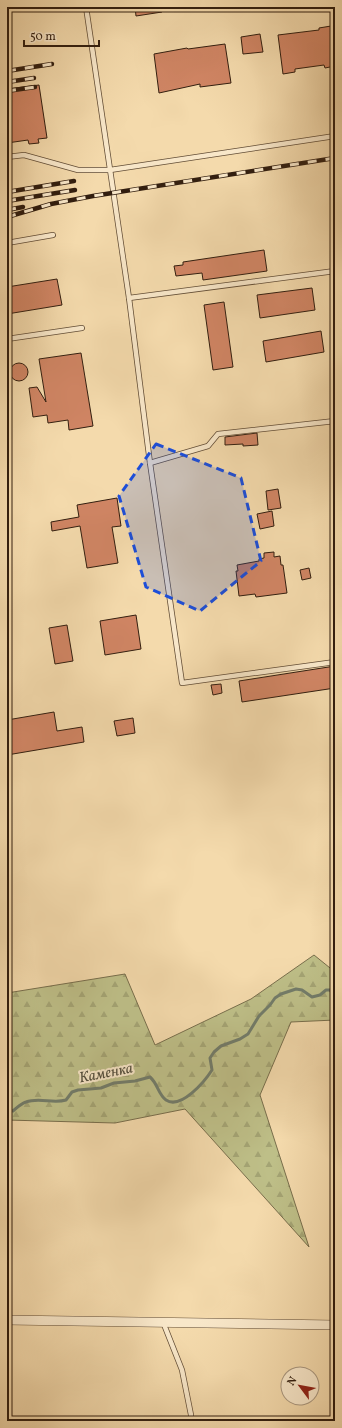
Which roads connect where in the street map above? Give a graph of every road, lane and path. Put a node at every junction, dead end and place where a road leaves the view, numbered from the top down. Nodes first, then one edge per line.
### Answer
1 (86, 7) edge
2 (335, 136) edge
3 (7, 158) edge
4 (110, 170) junction
5 (53, 235) dead end
6 (7, 243) edge
7 (335, 271) edge
8 (129, 298) junction
9 (82, 328) dead end
10 (7, 339) edge
11 (335, 421) edge
12 (150, 463) junction
13 (335, 662) edge
14 (7, 1320) edge
15 (163, 1322) junction
16 (335, 1325) edge
17 (191, 1421) edge

1 - 4 lane
2 - 4 lane
3 - 4 lane
4 - 8 lane
5 - 6 lane
7 - 8 lane
8 - 12 lane
9 - 10 lane
11 - 12 lane
12 - 13 lane
14 - 15 street
15 - 16 street
15 - 17 lane

